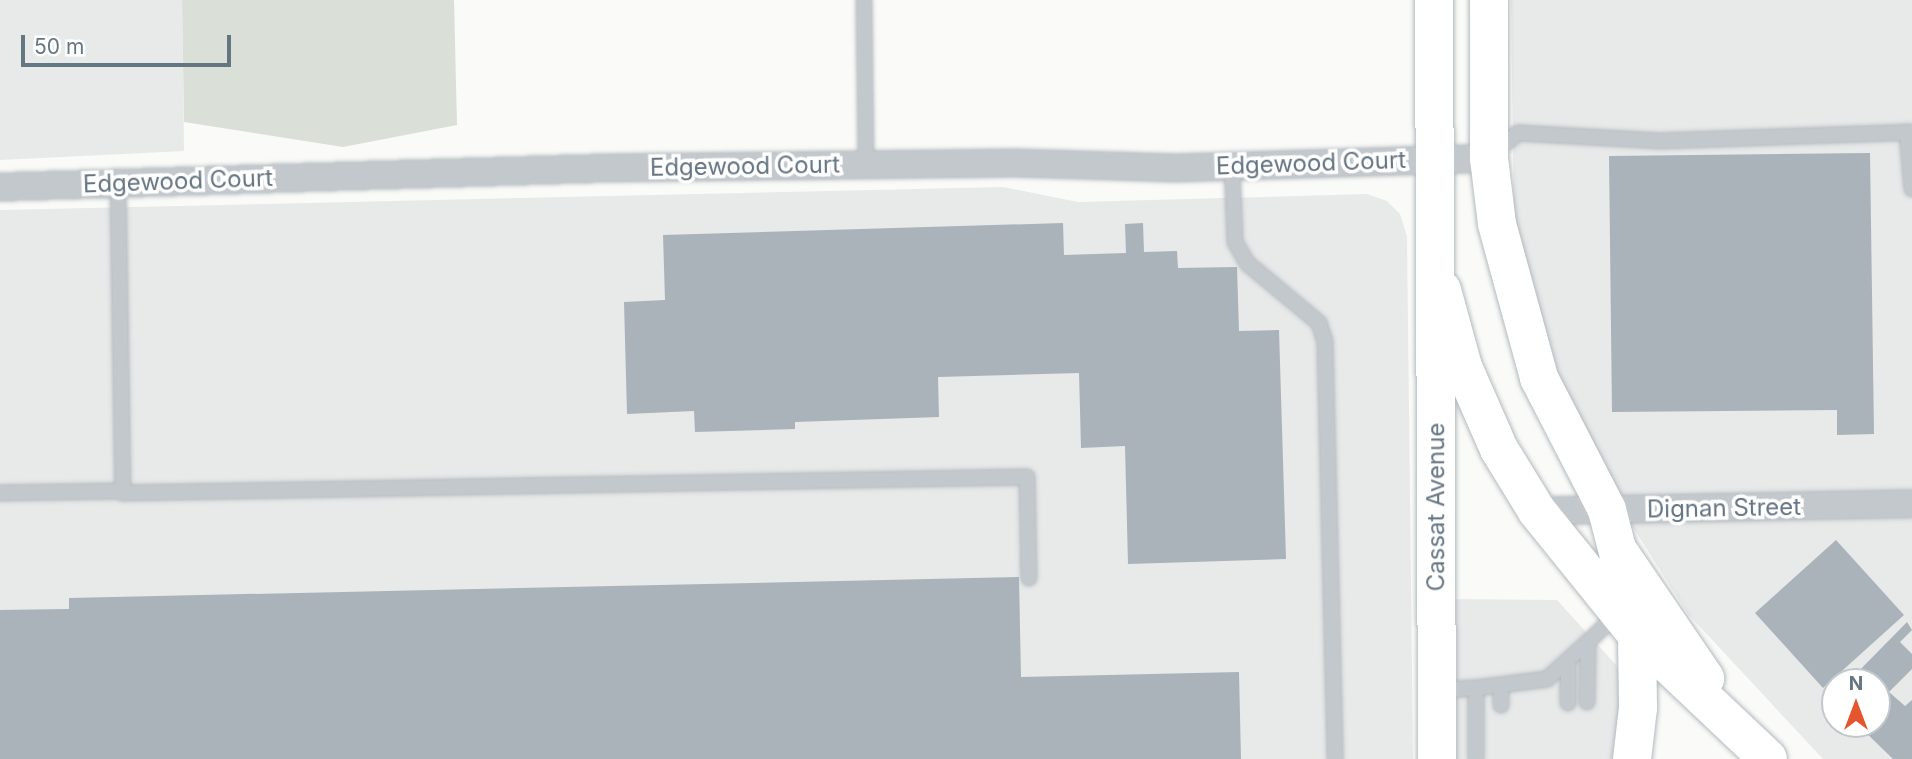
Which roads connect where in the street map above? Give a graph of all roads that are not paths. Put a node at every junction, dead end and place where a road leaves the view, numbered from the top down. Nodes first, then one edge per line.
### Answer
1 (864, 0) edge
2 (1434, 0) edge
3 (1489, 0) edge
4 (1910, 132) edge
5 (1489, 158) junction
6 (1435, 159) junction
7 (866, 164) junction
8 (1232, 166) junction
9 (118, 183) junction
10 (0, 187) edge
11 (1912, 189) edge
12 (1436, 256) junction
13 (124, 491) junction
14 (0, 493) edge
15 (1912, 504) edge
16 (1607, 510) junction
17 (1537, 512) junction
18 (1618, 551) junction
19 (1029, 578) dead end
20 (1628, 624) junction
21 (1588, 642) junction
22 (1568, 662) junction
23 (1502, 685) junction
24 (1476, 688) junction
25 (1437, 690) junction
26 (1587, 702) dead end
27 (1569, 703) dead end
28 (1502, 705) dead end
29 (1742, 732) junction
30 (1335, 759) edge
31 (1437, 759) edge
32 (1476, 759) edge
33 (1632, 759) edge
34 (1768, 759) edge

1 - 7 lane
2 - 6 main road
3 - 5 main road
4 - 5 lane
4 - 11 lane
5 - 6 street, Edgewood Court
5 - 16 main road
6 - 8 street, Edgewood Court
6 - 12 main road
7 - 8 street, Edgewood Court
7 - 9 street, Edgewood Court
8 - 30 lane
9 - 10 street, Edgewood Court
9 - 13 lane
12 - 17 main road
12 - 25 main road, Cassat Avenue
13 - 14 lane
13 - 19 lane
15 - 16 street, Dignan Street
16 - 17 street, Dignan Street
16 - 18 main road
17 - 20 main road
18 - 20 main road
18 - 29 main road
20 - 21 lane
20 - 29 main road
20 - 33 main road
21 - 22 lane
21 - 26 lane
22 - 23 lane
22 - 27 lane
23 - 24 lane
23 - 28 lane
24 - 25 lane
24 - 32 lane
25 - 31 main road, Cassat Avenue
29 - 34 main road

